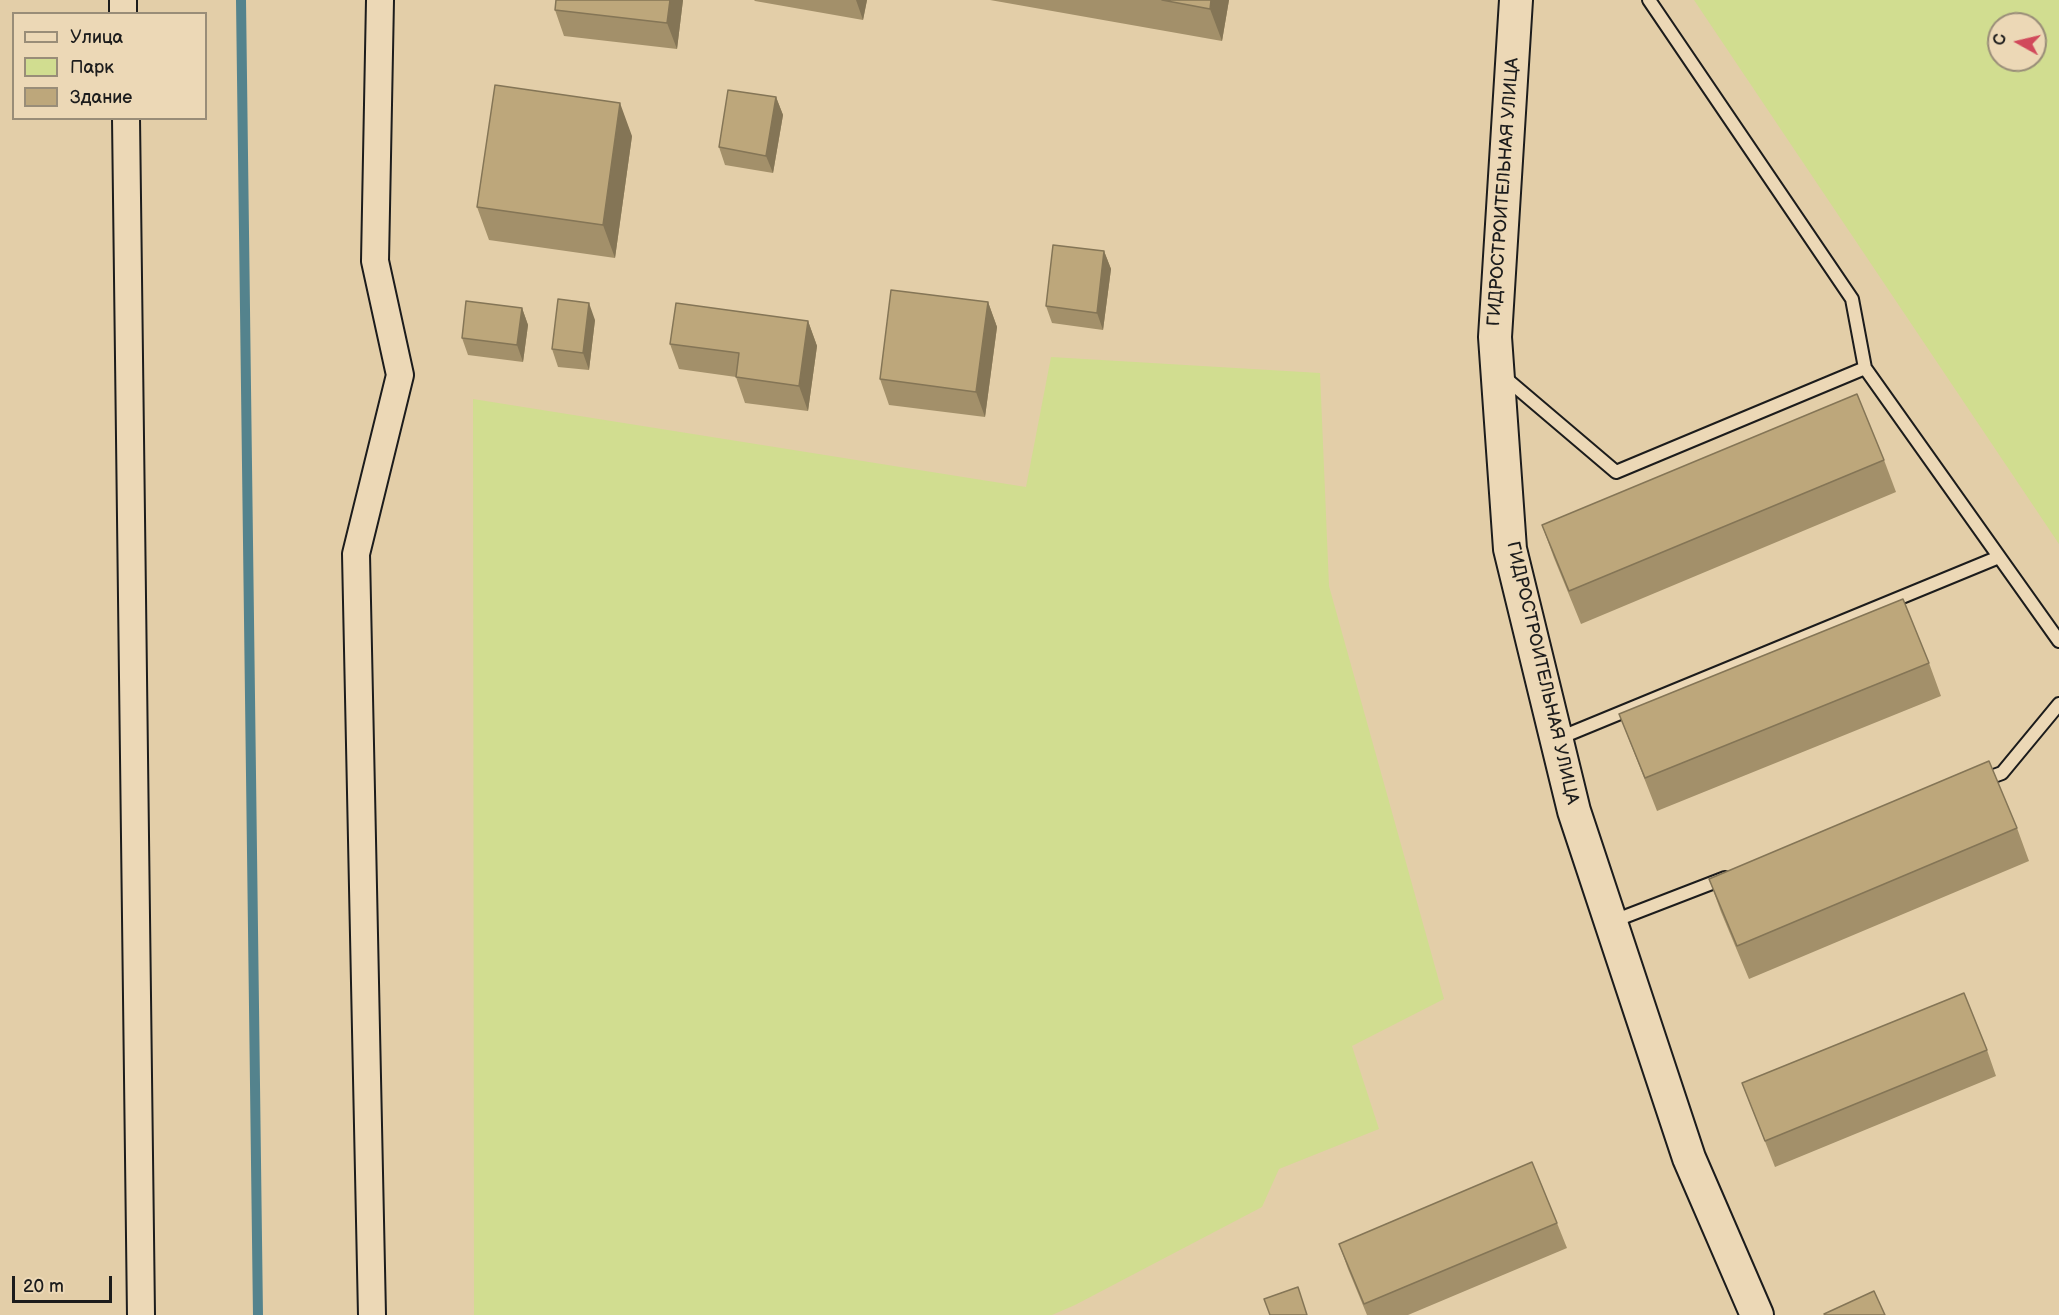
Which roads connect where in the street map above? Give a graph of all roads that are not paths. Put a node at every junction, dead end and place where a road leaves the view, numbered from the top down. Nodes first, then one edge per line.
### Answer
1 (380, 0) edge
2 (1516, 0) edge
3 (1649, 0) edge
4 (126, 120) edge
5 (1865, 368) junction
6 (1497, 371) junction
7 (1998, 557) junction
8 (2059, 641) edge
9 (2059, 704) edge
10 (1556, 739) junction
11 (1968, 785) edge
12 (1734, 875) edge
13 (1611, 922) junction
14 (141, 1315) edge
15 (372, 1315) edge
16 (1757, 1315) edge

1 - 15 street
2 - 6 street, ГИДРОСТРОИТЕЛЬНАЯ УЛИЦА
3 - 5 lane
4 - 14 street
5 - 6 lane
5 - 7 lane
6 - 10 street, ГИДРОСТРОИТЕЛЬНАЯ УЛИЦА
7 - 8 lane
7 - 10 lane
9 - 11 lane
10 - 13 street, ГИДРОСТРОИТЕЛЬНАЯ УЛИЦА
12 - 13 lane
13 - 16 street, ГИДРОСТРОИТЕЛЬНАЯ УЛИЦА

